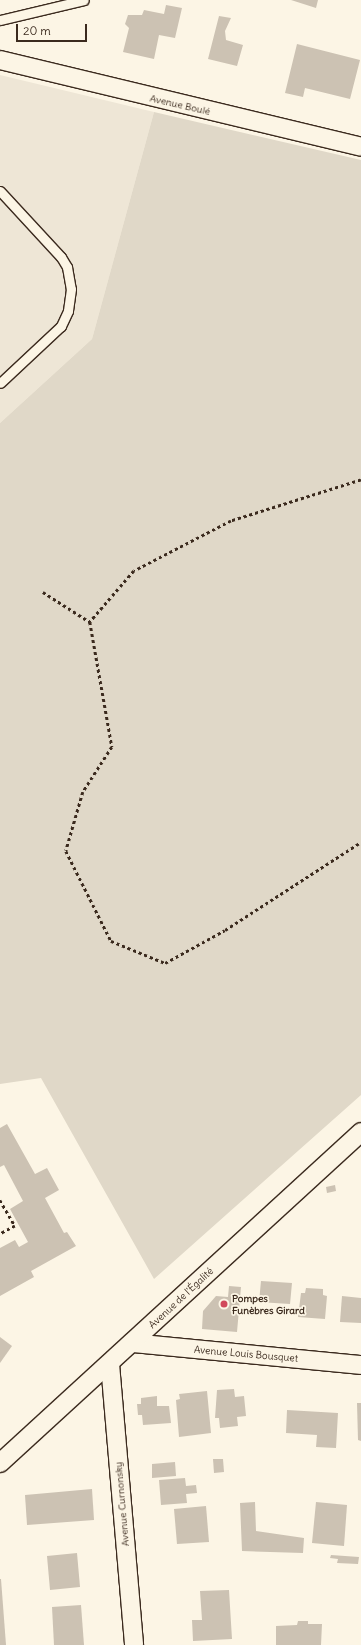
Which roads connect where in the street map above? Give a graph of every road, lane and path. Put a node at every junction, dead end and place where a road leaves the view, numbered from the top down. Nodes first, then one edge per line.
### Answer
1 (84, 0) edge
2 (0, 20) edge
3 (0, 60) edge
4 (361, 147) edge
5 (0, 191) edge
6 (0, 383) edge
7 (361, 480) edge
8 (43, 592) dead end
9 (90, 622) junction
10 (361, 842) edge
11 (361, 1132) edge
12 (0, 1200) edge
13 (0, 1234) edge
14 (132, 1343) junction
15 (110, 1364) junction
16 (361, 1365) edge
17 (0, 1463) edge
18 (134, 1645) edge

1 - 2 lane
3 - 4 street, Avenue Boulé
5 - 6 lane
7 - 9 path
8 - 9 path
9 - 10 path
11 - 14 street, Avenue de l'Égalité
12 - 13 path
14 - 15 street, Avenue de l'Égalité
14 - 16 street, Avenue Louis Bousquet
15 - 17 street, Avenue de l'Égalité
15 - 18 street, Avenue Curnonsky

